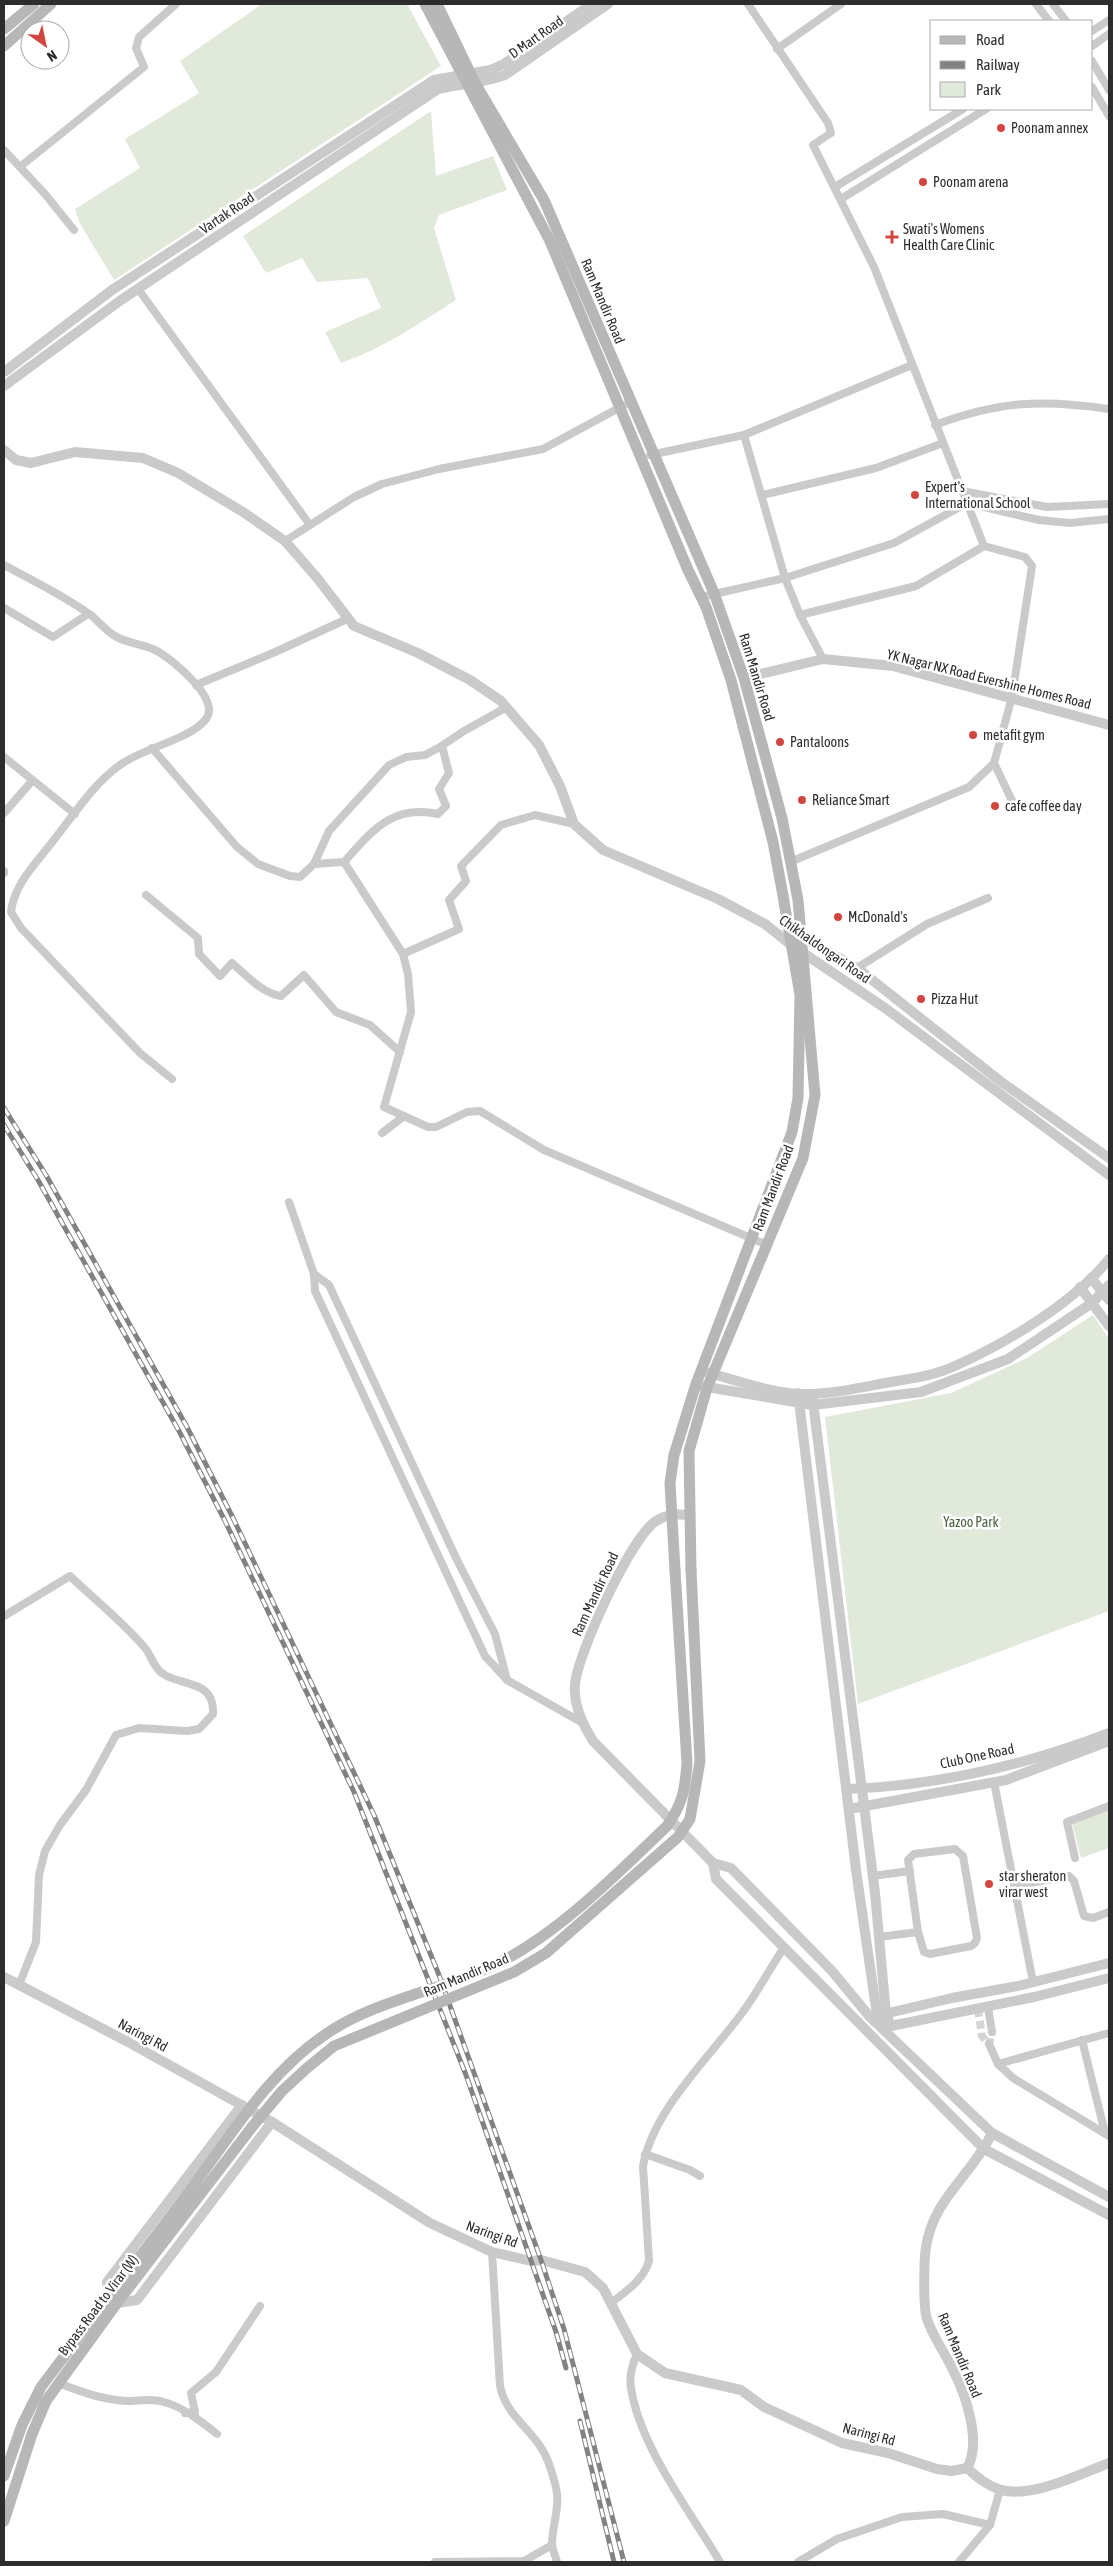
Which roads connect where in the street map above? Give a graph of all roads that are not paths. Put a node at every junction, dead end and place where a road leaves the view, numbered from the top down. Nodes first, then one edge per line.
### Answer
1 (34, 4) edge
2 (51, 4) edge
3 (176, 4) edge
4 (425, 4) edge
5 (437, 4) edge
6 (592, 4) edge
7 (608, 4) edge
8 (748, 4) edge
9 (841, 4) edge
10 (1036, 4) edge
11 (1053, 4) edge
12 (1048, 20) edge
13 (1065, 20) edge
14 (1109, 20) edge
15 (4, 29) edge
16 (1093, 30) edge
17 (1109, 34) edge
18 (1093, 45) edge
19 (4, 46) edge
20 (777, 49) junction
21 (1093, 63) edge
22 (468, 78) junction
23 (1093, 89) edge
24 (1109, 90) edge
25 (961, 110) edge
26 (984, 110) edge
27 (1109, 116) edge
28 (4, 150) edge
29 (21, 166) junction
30 (835, 186) junction
31 (841, 199) junction
32 (74, 230) dead end
33 (138, 290) junction
34 (912, 365) junction
35 (4, 372) edge
36 (4, 386) edge
37 (626, 405) junction
38 (1109, 409) edge
39 (935, 424) junction
40 (744, 435) junction
41 (942, 443) junction
42 (4, 450) edge
43 (654, 454) junction
44 (642, 459) junction
45 (962, 491) junction
46 (762, 494) junction
47 (967, 502) junction
48 (1109, 504) edge
49 (1086, 505) junction
50 (1109, 519) edge
51 (1090, 521) junction
52 (310, 525) junction
53 (285, 541) junction
54 (984, 546) junction
55 (4, 565) edge
56 (785, 578) junction
57 (714, 593) junction
58 (701, 597) junction
59 (4, 608) edge
60 (88, 614) junction
61 (800, 615) junction
62 (348, 619) junction
63 (823, 659) junction
64 (744, 678) junction
65 (196, 685) junction
66 (1012, 697) junction
67 (507, 708) junction
68 (1109, 725) edge
69 (442, 746) junction
70 (152, 748) junction
71 (4, 757) edge
72 (994, 763) junction
73 (32, 780) junction
74 (1048, 803) dead end
75 (4, 813) edge
76 (75, 814) junction
77 (574, 824) junction
78 (344, 862) junction
79 (790, 862) junction
80 (314, 864) junction
81 (146, 895) dead end
82 (988, 898) dead end
83 (764, 924) junction
84 (788, 930) junction
85 (802, 937) junction
86 (790, 944) junction
87 (803, 953) junction
88 (403, 954) junction
89 (857, 968) junction
90 (400, 1052) junction
91 (172, 1079) dead end
92 (404, 1116) junction
93 (382, 1133) dead end
94 (1109, 1158) edge
95 (1109, 1176) edge
96 (288, 1202) dead end
97 (752, 1239) junction
98 (767, 1245) junction
99 (1109, 1259) edge
100 (314, 1274) junction
101 (1092, 1278) junction
102 (1080, 1287) junction
103 (1107, 1293) edge
104 (1092, 1304) junction
105 (1109, 1326) edge
106 (707, 1372) junction
107 (701, 1386) junction
108 (812, 1394) junction
109 (798, 1398) junction
110 (813, 1405) junction
111 (401, 1442) junction
112 (388, 1449) junction
113 (672, 1514) junction
114 (689, 1515) junction
115 (4, 1616) edge
116 (507, 1680) junction
117 (581, 1722) junction
118 (1109, 1733) edge
119 (1109, 1741) edge
120 (994, 1782) junction
121 (861, 1788) junction
122 (846, 1789) junction
123 (863, 1806) junction
124 (1109, 1806) edge
125 (849, 1809) junction
126 (1075, 1858) dead end
127 (712, 1863) junction
128 (910, 1871) junction
129 (872, 1876) junction
130 (1014, 1886) junction
131 (1109, 1912) edge
132 (918, 1932) junction
133 (879, 1937) junction
134 (783, 1949) junction
135 (1109, 1963) edge
136 (4, 1978) edge
137 (1109, 1978) edge
138 (1033, 1982) junction
139 (19, 1985) junction
140 (988, 2007) junction
141 (878, 2015) junction
142 (855, 2020) junction
143 (885, 2027) junction
144 (866, 2032) junction
145 (992, 2032) dead end
146 (1109, 2034) edge
147 (1082, 2040) junction
148 (989, 2044) dead end
149 (998, 2064) junction
150 (242, 2105) junction
151 (272, 2122) junction
152 (252, 2127) joint
153 (992, 2133) junction
154 (1107, 2135) edge
155 (984, 2149) junction
156 (645, 2154) junction
157 (700, 2176) dead end
158 (1109, 2197) edge
159 (1109, 2215) edge
160 (492, 2252) junction
161 (133, 2275) junction
162 (113, 2300) junction
163 (611, 2303) junction
164 (260, 2306) dead end
165 (636, 2354) junction
166 (58, 2383) junction
167 (186, 2413) junction
168 (217, 2434) dead end
169 (1109, 2463) edge
170 (967, 2468) junction
171 (4, 2476) edge
172 (1000, 2490) junction
173 (4, 2521) edge
174 (990, 2526) junction
175 (552, 2545) junction
176 (435, 2562) edge
177 (558, 2562) edge
178 (720, 2562) edge
179 (798, 2562) edge
180 (959, 2562) edge

1 - 15 main road
2 - 19 main road
3 - 29 street
4 - 22 main road
5 - 22 main road
6 - 22 street, D Mart Road
7 - 22 street, D Mart Road
8 - 20 street
9 - 20 street
10 - 12 street
11 - 13 street
14 - 16 street
17 - 18 street
20 - 30 street
21 - 24 street
22 - 33 street, Vartak Road
22 - 35 street, Vartak Road
22 - 37 main road
23 - 27 street
25 - 30 street
26 - 31 street
28 - 29 street
29 - 32 street
30 - 31 street
31 - 34 street
33 - 36 street, Vartak Road
33 - 52 street
34 - 39 street
34 - 40 street
37 - 43 main road, Ram Mandir Road
37 - 44 main road
37 - 52 street
38 - 39 street
39 - 41 street
40 - 43 street
40 - 46 street
41 - 45 street
41 - 46 street
42 - 53 street
43 - 44 street
43 - 57 main road, Ram Mandir Road
44 - 58 main road
45 - 47 street
45 - 49 street
46 - 56 street
47 - 51 street
47 - 54 street
47 - 56 street
48 - 49 street
49 - 51 street
50 - 51 street
52 - 53 street
53 - 62 street
54 - 61 street
54 - 66 street
55 - 60 street
56 - 57 street
56 - 61 street
57 - 58 street
57 - 64 main road, Ram Mandir Road
58 - 84 main road
59 - 60 street
60 - 65 street
61 - 63 street
62 - 65 street
62 - 67 street
63 - 64 street, YK Nagar NX Road Evershine Homes Road
63 - 66 street, YK Nagar NX Road Evershine Homes Road
64 - 79 main road, Ram Mandir Road
65 - 70 street
66 - 68 street, YK Nagar NX Road Evershine Homes Road
66 - 72 street
67 - 69 street
67 - 77 street
69 - 78 street
69 - 80 street
70 - 76 street
70 - 80 street
71 - 73 street
72 - 74 street
72 - 79 street
73 - 75 street
73 - 76 street
76 - 91 street
77 - 83 street
77 - 88 street
78 - 80 street
78 - 88 street
79 - 85 main road, Ram Mandir Road
81 - 90 street
82 - 89 street
83 - 84 street, Chikhaldongari Road
83 - 86 street, Chikhaldongari Road
84 - 85 street, Chikhaldongari Road
84 - 86 main road
85 - 87 main road, Ram Mandir Road
85 - 89 street, Chikhaldongari Road
86 - 87 street, Chikhaldongari Road
86 - 97 main road
87 - 95 street, Chikhaldongari Road
87 - 98 main road, Ram Mandir Road
88 - 90 street
89 - 94 street, Chikhaldongari Road
90 - 92 street
92 - 93 street
92 - 97 street
96 - 100 street
97 - 98 street
97 - 106 main road
98 - 106 main road, Ram Mandir Road
99 - 101 street
100 - 111 street
100 - 112 street
101 - 102 street
101 - 103 street
102 - 104 street
102 - 108 street
103 - 104 street
104 - 105 street
104 - 110 street
106 - 107 main road
106 - 109 street
107 - 109 street
107 - 113 main road
107 - 114 main road, Ram Mandir Road
108 - 109 street
108 - 110 street
109 - 110 street
109 - 122 street
110 - 121 street
111 - 112 street
111 - 116 street
112 - 116 street
113 - 114 street
113 - 117 street, Ram Mandir Road
113 - 161 main road, bridge
114 - 152 main road, Ram Mandir Road, bridge
115 - 139 street
116 - 117 street
117 - 127 street, Ram Mandir Road
118 - 121 street, Club One Road
119 - 120 street, Club One Road
120 - 123 street, Club One Road
120 - 130 street
121 - 122 street, Club One Road
121 - 123 street
122 - 125 street
123 - 125 street, Club One Road
123 - 129 street
124 - 126 street
125 - 141 street
127 - 134 street, Ram Mandir Road
127 - 141 street
128 - 129 street
128 - 132 street
128 - 132 street
129 - 133 street
130 - 131 street
130 - 138 street
132 - 133 street
133 - 141 street
134 - 142 street, Ram Mandir Road
134 - 156 street
135 - 138 street
136 - 139 street, Naringi Rd
137 - 140 street
138 - 141 street
139 - 150 street, Naringi Rd
140 - 143 street
140 - 145 street
141 - 142 street
141 - 143 street
141 - 143 street
142 - 144 street, Ram Mandir Road
143 - 144 street
143 - 153 street
144 - 155 street, Ram Mandir Road
146 - 147 street
147 - 149 street
147 - 154 street
148 - 149 street
149 - 154 street
150 - 151 street, Naringi Rd
150 - 162 street
151 - 160 street, Naringi Rd
151 - 162 street
152 - 161 main road, Bypass Road to Virar (W)
153 - 155 street, Ram Mandir Road
153 - 158 street
155 - 159 street, Ram Mandir Road
155 - 170 street, Ram Mandir Road
156 - 157 street
156 - 163 street
160 - 163 street, Naringi Rd
160 - 175 street
161 - 162 main road
162 - 166 main road, Bypass Road to Virar (W)
162 - 171 main road
163 - 165 street, Naringi Rd
164 - 167 street
165 - 170 street, Naringi Rd
165 - 178 street
166 - 167 street
166 - 173 main road, Bypass Road to Virar (W)
167 - 168 street
169 - 172 street
170 - 172 street
172 - 174 street
174 - 179 street
174 - 180 street
175 - 176 street
175 - 177 street

